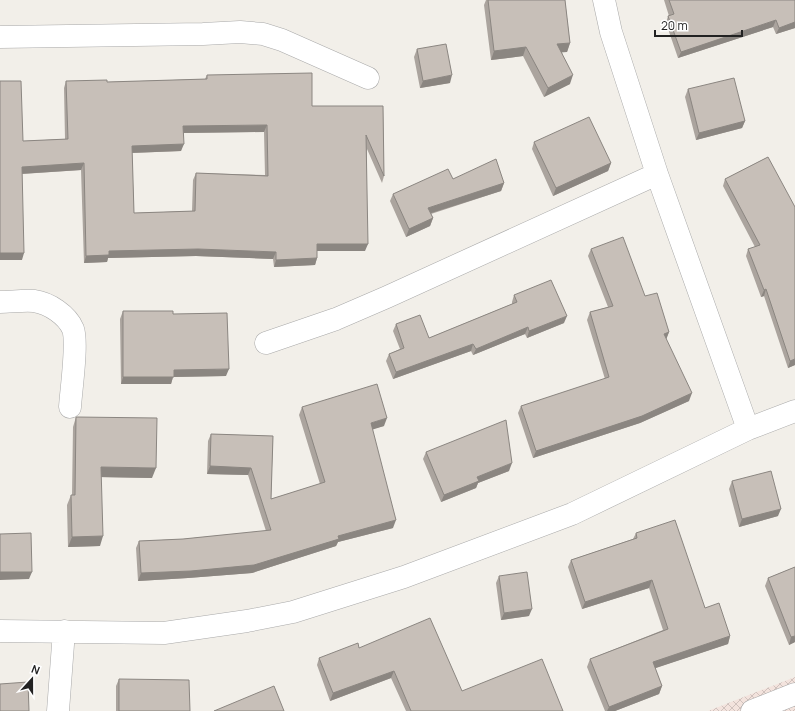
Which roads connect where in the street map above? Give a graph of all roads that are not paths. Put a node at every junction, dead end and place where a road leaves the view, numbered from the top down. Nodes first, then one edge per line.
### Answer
1 (604, 0) edge
2 (0, 37) edge
3 (368, 78) dead end
4 (657, 174) junction
5 (0, 302) edge
6 (266, 343) dead end
7 (70, 407) dead end
8 (795, 411) edge
9 (748, 429) junction
10 (0, 631) edge
11 (64, 631) junction
12 (795, 694) edge
13 (58, 711) edge
14 (752, 711) edge

1 - 4 street
2 - 3 street
4 - 6 street
4 - 9 street
5 - 7 street
8 - 9 street
9 - 11 street
10 - 11 street
11 - 13 street
12 - 14 street

